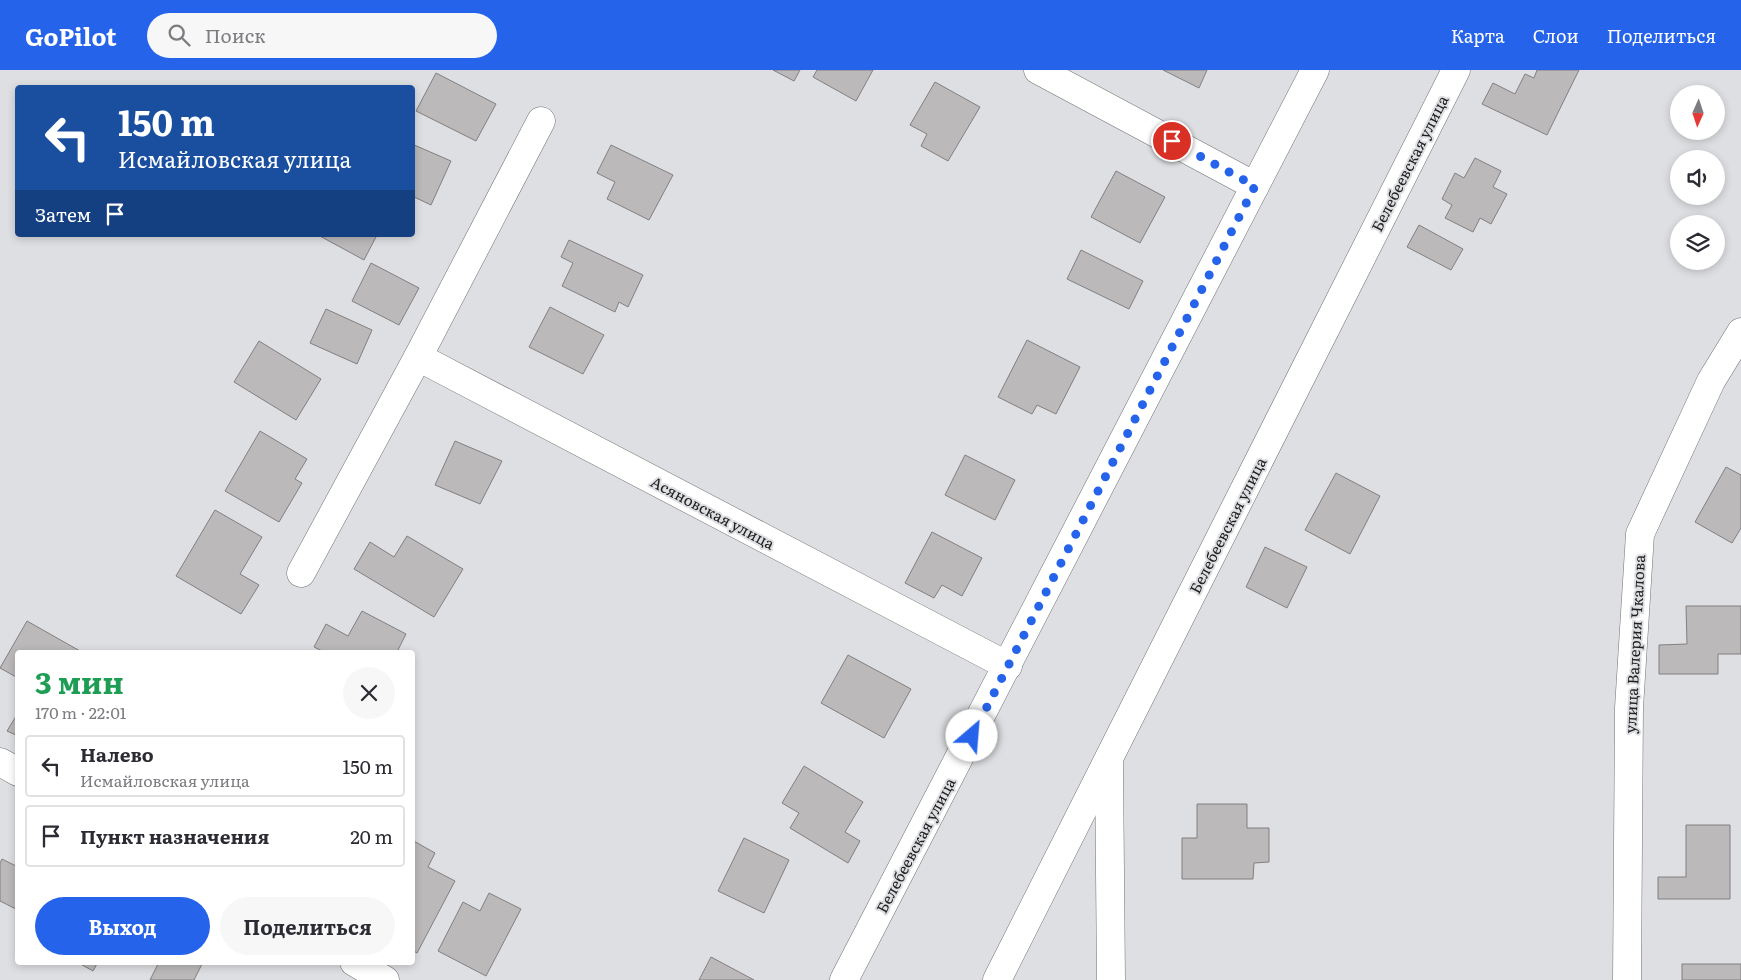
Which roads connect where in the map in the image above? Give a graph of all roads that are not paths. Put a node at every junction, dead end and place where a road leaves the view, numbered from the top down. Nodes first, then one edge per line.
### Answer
1 (1038, 70) edge
2 (1315, 70) edge
3 (1456, 70) edge
4 (542, 121) dead end
5 (1255, 186) junction
6 (1741, 332) edge
7 (418, 357) junction
8 (301, 573) dead end
9 (1008, 666) junction
10 (1109, 760) junction
11 (0, 762) edge
12 (15, 770) edge
13 (359, 965) edge
14 (385, 980) edge
15 (844, 980) edge
16 (997, 980) edge
17 (1111, 980) edge
18 (1627, 980) edge

1 - 5 street
2 - 5 street, Белебеевская улица
3 - 10 street, Белебеевская улица
4 - 7 street
5 - 9 street, Белебеевская улица
6 - 18 street, улица Валерия Чкалова
7 - 8 street
7 - 9 street, Асяновская улица
9 - 15 street, Белебеевская улица
10 - 16 street, Белебеевская улица
10 - 17 street
11 - 12 street
13 - 14 street

